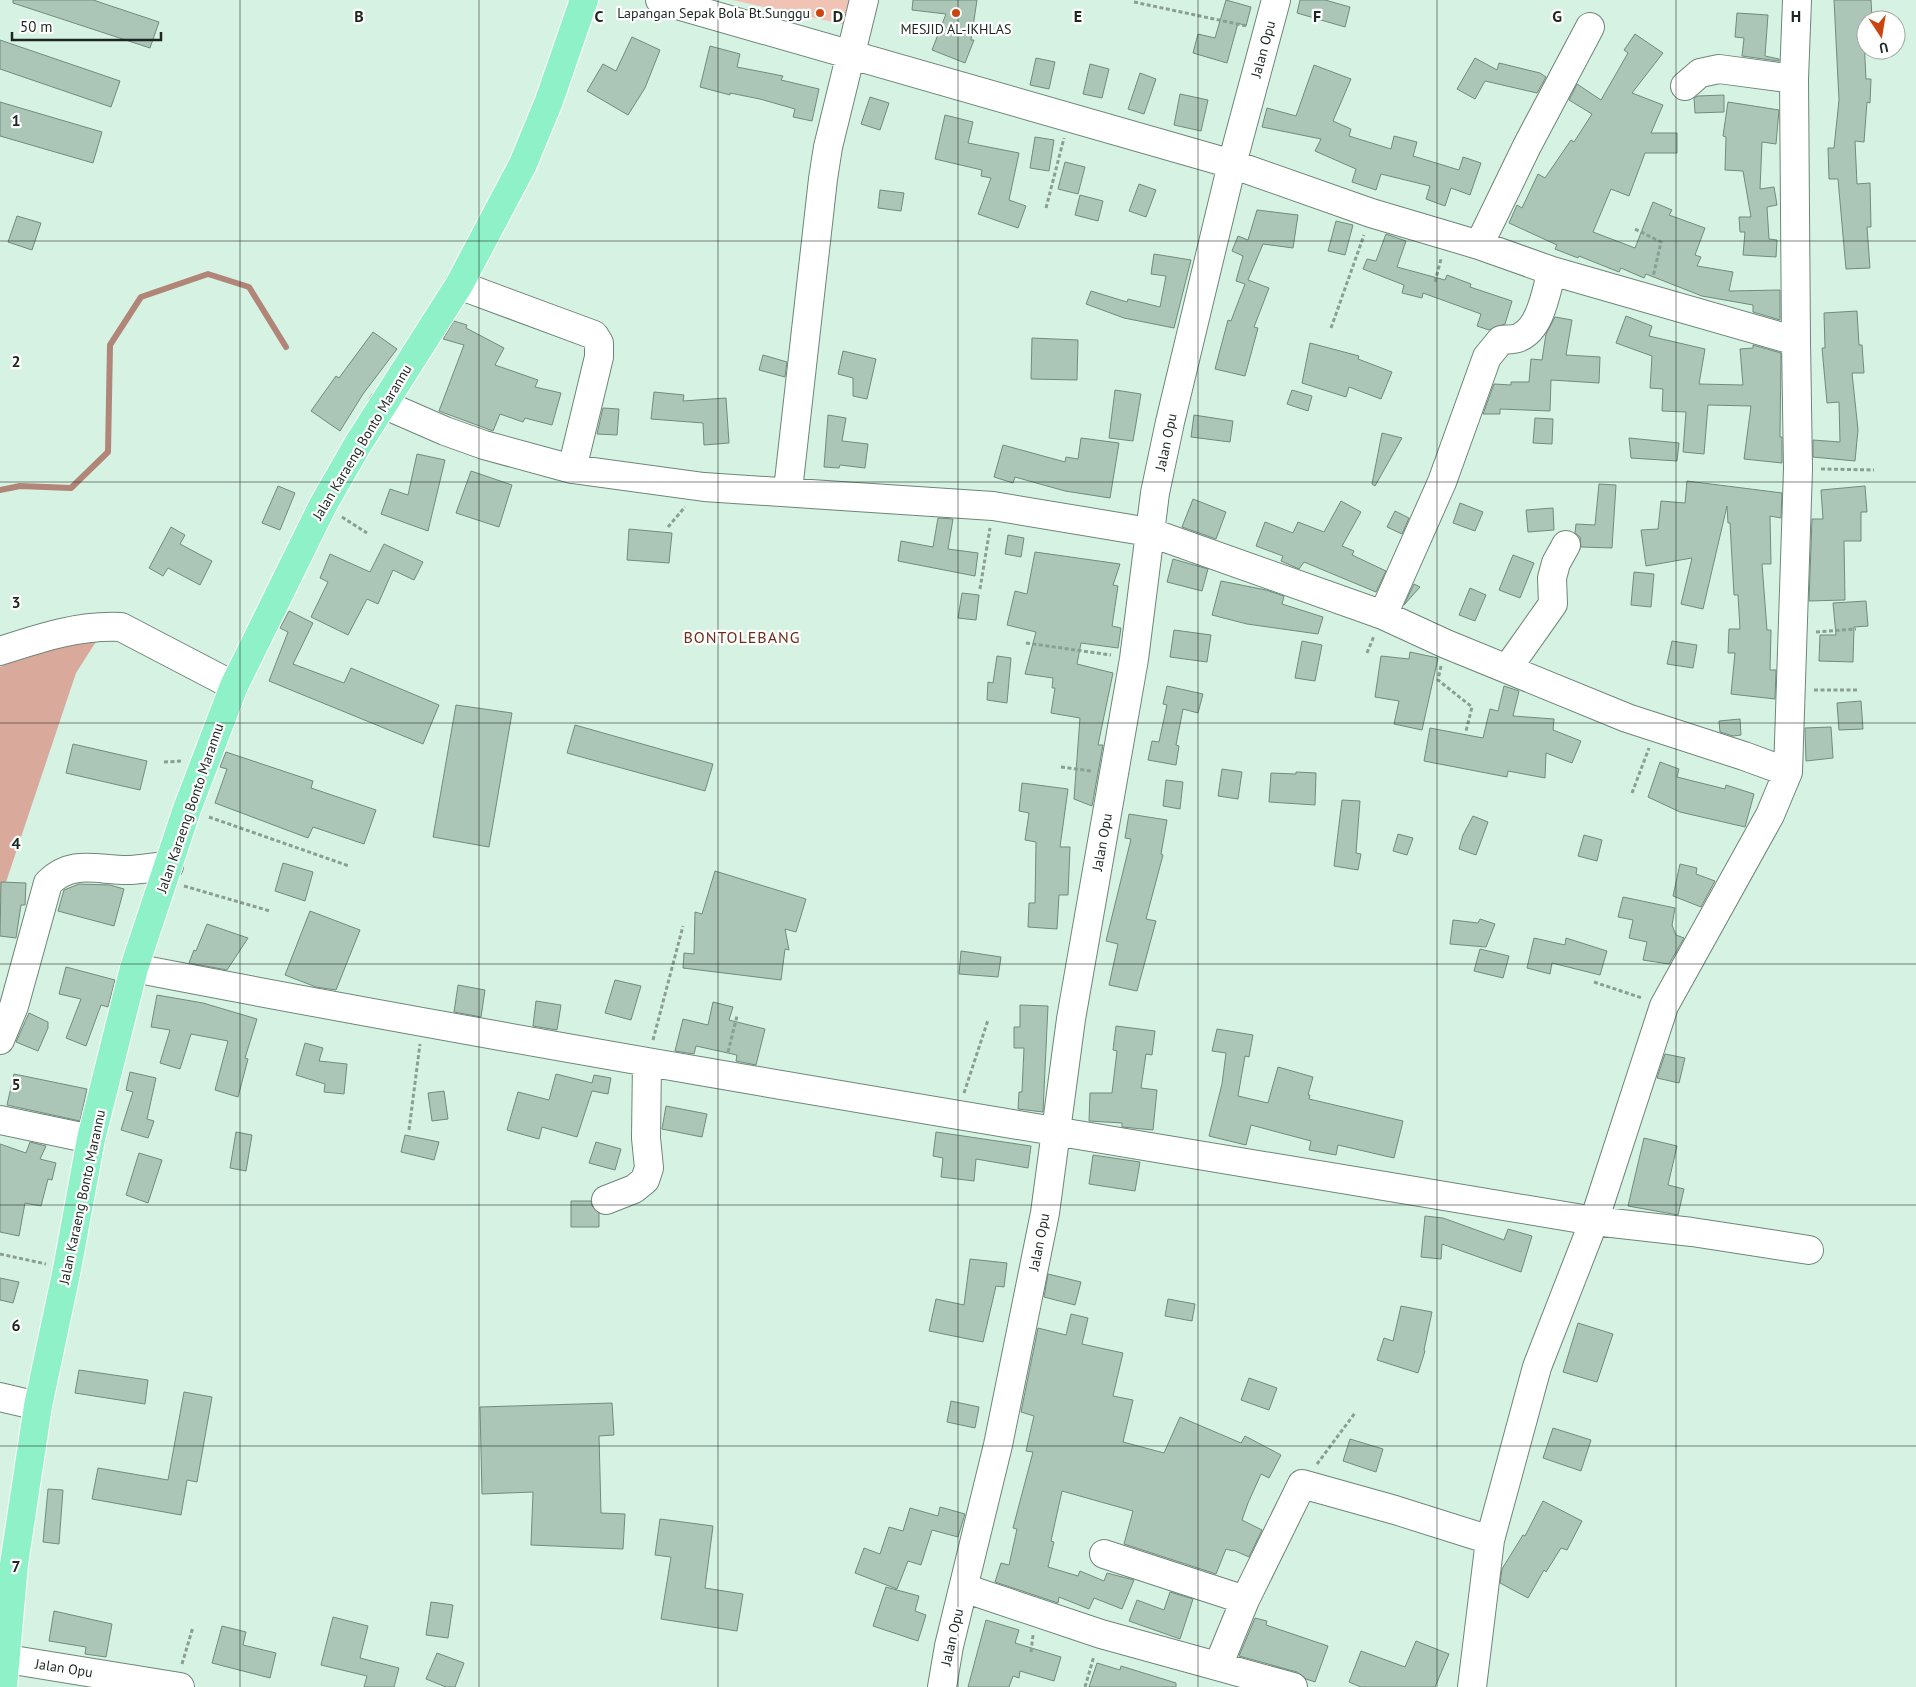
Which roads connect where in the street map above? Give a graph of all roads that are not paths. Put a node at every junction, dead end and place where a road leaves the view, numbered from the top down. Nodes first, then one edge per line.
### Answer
1 (584, 0) edge
2 (660, 0) edge
3 (864, 0) edge
4 (1276, 0) edge
5 (1797, 0) edge
6 (1590, 27) dead end
7 (851, 54) junction
8 (1794, 79) junction
9 (1686, 86) dead end
10 (1232, 164) junction
11 (1480, 245) junction
12 (1552, 271) junction
13 (459, 285) junction
14 (1796, 341) junction
15 (384, 404) junction
16 (572, 469) junction
17 (788, 490) junction
18 (1149, 532) junction
19 (1566, 545) dead end
20 (1383, 615) junction
21 (0, 651) edge
22 (1507, 669) junction
23 (234, 686) junction
24 (1788, 772) junction
25 (167, 873) junction
26 (134, 968) junction
27 (0, 1040) edge
28 (648, 1062) junction
29 (0, 1120) edge
30 (1057, 1131) junction
31 (91, 1139) junction
32 (606, 1200) dead end
33 (1594, 1221) junction
34 (1809, 1250) dead end
35 (0, 1397) edge
36 (38, 1406) junction
37 (1490, 1540) junction
38 (1104, 1554) dead end
39 (964, 1588) junction
40 (1244, 1600) junction
41 (7, 1660) junction
42 (1218, 1666) junction
43 (3, 1687) edge
44 (178, 1687) edge
45 (942, 1687) edge
46 (1294, 1687) edge
47 (1472, 1687) edge

1 - 13 main road, Jalan Karaeng Bonto Marannu
2 - 7 street
3 - 7 street
4 - 10 street, Jalan Opu
5 - 8 street
6 - 11 street
7 - 10 street
7 - 17 street
8 - 9 street
8 - 14 street
10 - 11 street
10 - 18 street, Jalan Opu
11 - 12 street
12 - 14 street
12 - 20 street
13 - 15 main road, Jalan Karaeng Bonto Marannu
13 - 16 street
14 - 24 street
15 - 16 street
15 - 23 main road, Jalan Karaeng Bonto Marannu
16 - 17 street
17 - 18 street
18 - 20 street
18 - 30 street, Jalan Opu
19 - 22 street
20 - 22 street
21 - 23 street
22 - 24 street
23 - 25 main road, Jalan Karaeng Bonto Marannu
24 - 33 street
25 - 26 main road, Jalan Karaeng Bonto Marannu
25 - 27 street
26 - 28 street
26 - 31 main road, Jalan Karaeng Bonto Marannu
28 - 30 street
28 - 32 street
29 - 31 street
30 - 33 street
30 - 39 street, Jalan Opu
31 - 36 main road, Jalan Karaeng Bonto Marannu
33 - 34 street
33 - 37 street
35 - 36 street
36 - 41 main road, Jalan Karaeng Bonto Marannu
37 - 40 street
37 - 47 street
38 - 40 street
39 - 42 street
39 - 45 street, Jalan Opu
40 - 42 street
41 - 43 main road, Jalan Karaeng Bonto Marannu
41 - 44 street, Jalan Opu
42 - 46 street

